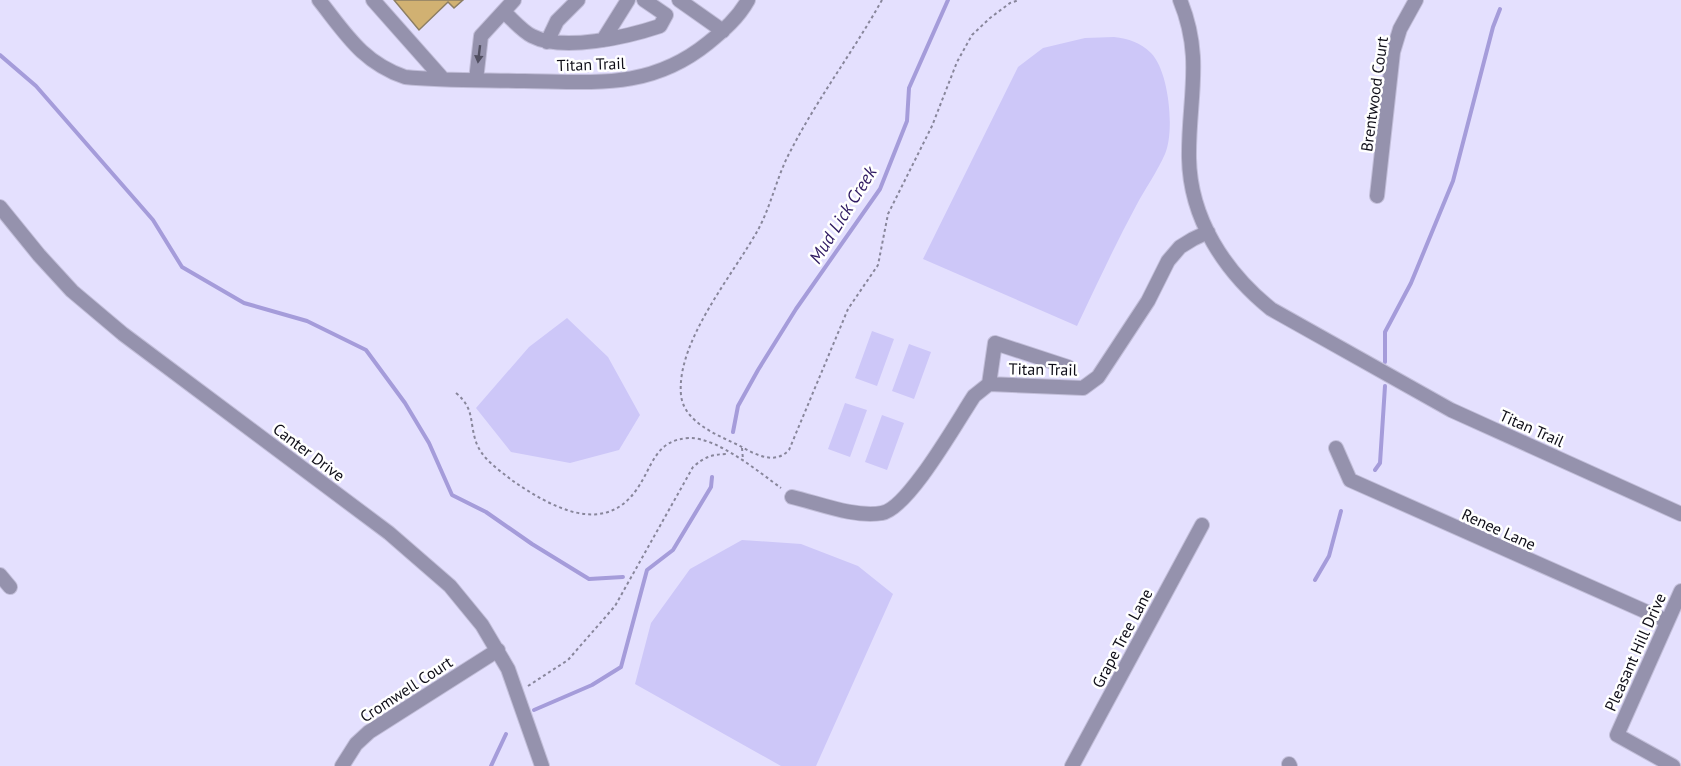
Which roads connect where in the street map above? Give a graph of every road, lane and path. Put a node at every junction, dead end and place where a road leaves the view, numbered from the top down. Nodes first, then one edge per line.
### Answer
1 (319, 0) edge
2 (373, 0) edge
3 (514, 0) edge
4 (578, 0) edge
5 (628, 0) edge
6 (644, 0) edge
7 (679, 0) edge
8 (748, 0) edge
9 (882, 0) edge
10 (1019, 0) edge
11 (1180, 0) edge
12 (1416, 0) edge
13 (504, 12) junction
14 (723, 31) junction
15 (603, 40) junction
16 (547, 42) junction
17 (443, 79) junction
18 (476, 80) junction
19 (1377, 195) dead end
20 (0, 207) edge
21 (1208, 232) junction
22 (1068, 367) dead end
23 (989, 384) junction
24 (456, 393) dead end
25 (742, 448) junction
26 (1336, 448) dead end
27 (731, 454) junction
28 (743, 460) junction
29 (792, 497) joint
30 (1681, 514) edge
31 (1202, 525) dead end
32 (0, 575) edge
33 (10, 587) dead end
34 (1681, 591) edge
35 (1667, 621) junction
36 (498, 650) junction
37 (517, 692) junction
38 (342, 766) edge
39 (542, 766) edge
40 (1072, 766) edge
41 (1673, 766) edge

1 - 17 street, Titan Trail
2 - 17 street
3 - 13 street
4 - 16 street
5 - 15 street
6 - 15 street
7 - 14 street
8 - 14 street, Titan Trail
9 - 25 path
10 - 25 path
11 - 21 street, Titan Trail
12 - 19 street, Brentwood Court
13 - 16 street
13 -> 18 street
14 - 18 street, Titan Trail
15 - 16 street
17 - 18 street, Titan Trail
20 - 36 street, Canter Drive
21 - 23 street, Titan Trail
21 - 30 street, Titan Trail
22 - 23 street
23 - 29 street, Titan Trail
24 - 27 path
25 - 28 path
26 - 35 street, Renee Lane
27 - 28 path
27 - 37 path
28 - 29 path
31 - 40 street, Grape Tree Lane
32 - 33 street
34 - 35 street, Pleasant Hill Drive
35 - 41 street, Pleasant Hill Drive
36 - 37 street, Canter Drive
36 - 38 street, Cromwell Court
37 - 39 street, Canter Drive

